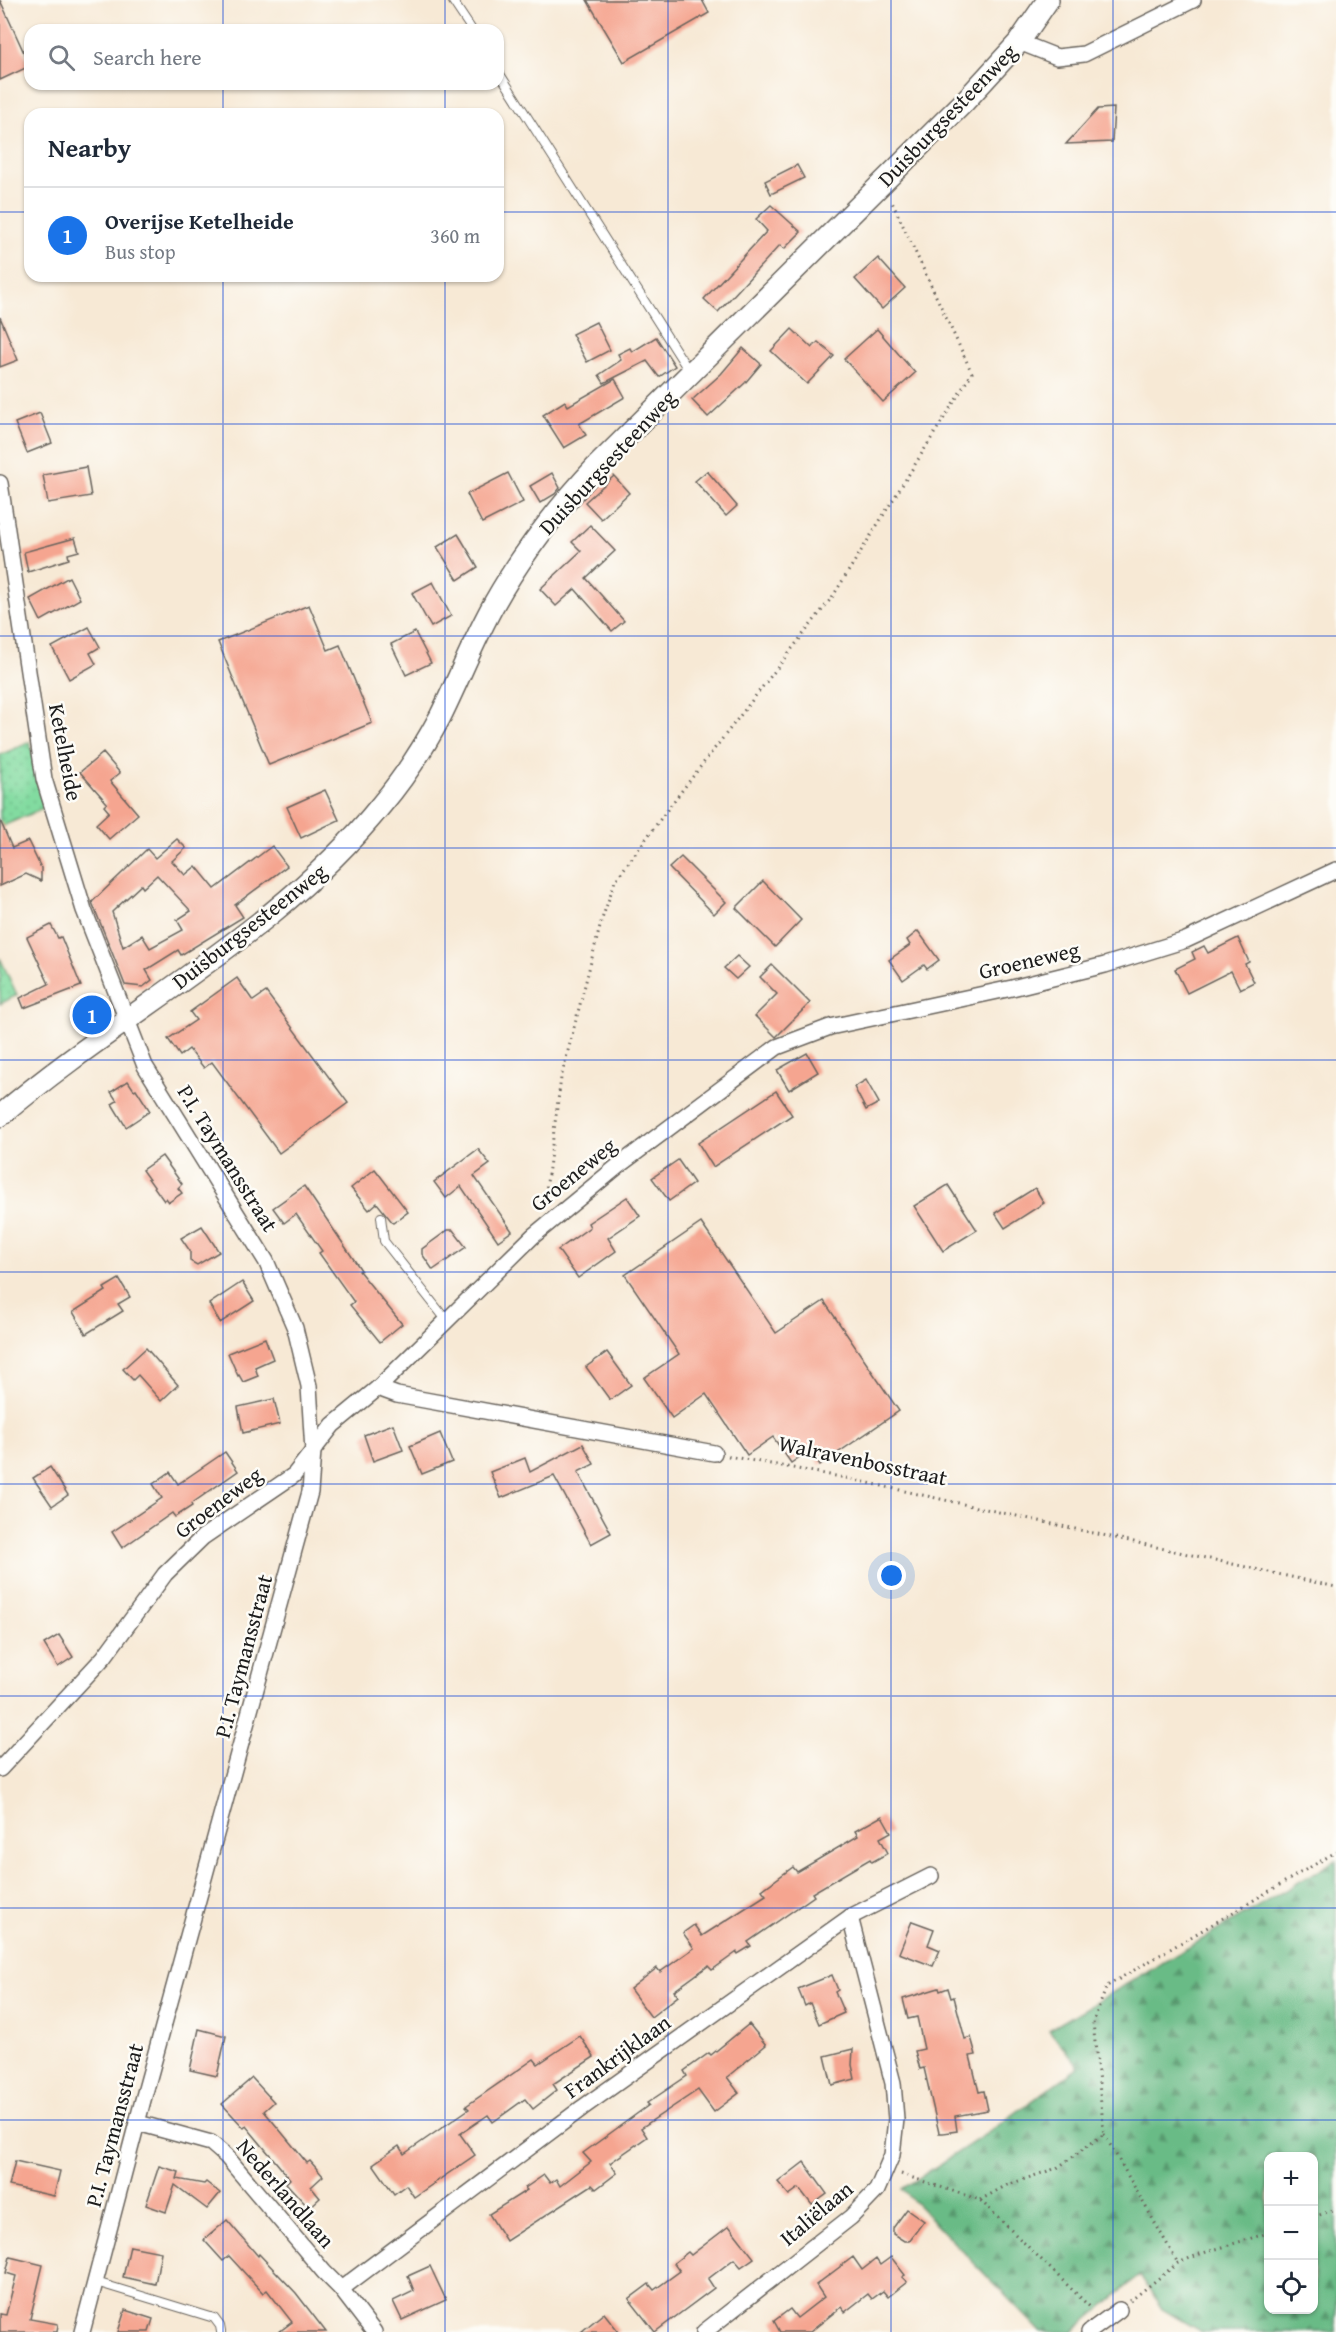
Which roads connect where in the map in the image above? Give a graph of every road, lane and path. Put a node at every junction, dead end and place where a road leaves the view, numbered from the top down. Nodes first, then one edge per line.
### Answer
1 (453, 0) edge
2 (1048, 0) edge
3 (1193, 0) edge
4 (468, 24) edge
5 (1019, 42) junction
6 (504, 81) edge
7 (882, 182) junction
8 (690, 373) junction
9 (0, 483) edge
10 (1336, 870) edge
11 (127, 1019) junction
12 (0, 1116) edge
13 (381, 1217) dead end
14 (540, 1230) junction
15 (447, 1321) junction
16 (378, 1388) junction
17 (313, 1451) junction
18 (714, 1453) joint
19 (1336, 1587) edge
20 (0, 1769) edge
21 (1336, 1852) edge
22 (931, 1876) dead end
23 (850, 1917) junction
24 (138, 2123) junction
25 (1104, 2134) junction
26 (886, 2169) junction
27 (980, 2200) junction
28 (1336, 2209) edge
29 (1318, 2216) edge
30 (1264, 2235) edge
31 (1178, 2264) junction
32 (96, 2282) junction
33 (341, 2289) junction
34 (1119, 2310) joint
35 (1104, 2321) junction
36 (82, 2332) edge
37 (221, 2332) edge
38 (374, 2332) edge
39 (704, 2332) edge
40 (1089, 2332) edge

1 - 4 lane
2 - 5 street, Duisburgsesteenweg
3 - 5 street
5 - 7 street, Duisburgsesteenweg
6 - 8 lane
7 - 8 street, Duisburgsesteenweg
7 - 14 path
8 - 11 street, Duisburgsesteenweg
9 - 11 street, Ketelheide
10 - 14 street, Groeneweg
11 - 12 street, Duisburgsesteenweg
11 - 17 street, P.I. Taymansstraat
13 - 15 lane
14 - 15 street, Groeneweg
15 - 16 street, Groeneweg
16 - 17 street, Groeneweg
16 - 18 street
17 - 20 street, Groeneweg
17 - 24 street, P.I. Taymansstraat
18 - 19 path, Walravenbosstraat
21 - 25 path
22 - 23 street, Frankrijklaan
23 - 26 street, Italiëlaan
23 - 33 street, Frankrijklaan
24 - 32 street, P.I. Taymansstraat
24 - 33 street, Nederlandlaan
25 - 27 path
25 - 31 path
26 - 27 path
26 - 39 street, Italiëlaan
27 - 35 path
28 - 29 path
30 - 31 path
31 - 34 path
32 - 36 street, P.I. Taymansstraat
32 - 37 lane
33 - 38 street, Nederlandlaan
34 - 35 street
35 - 40 street

